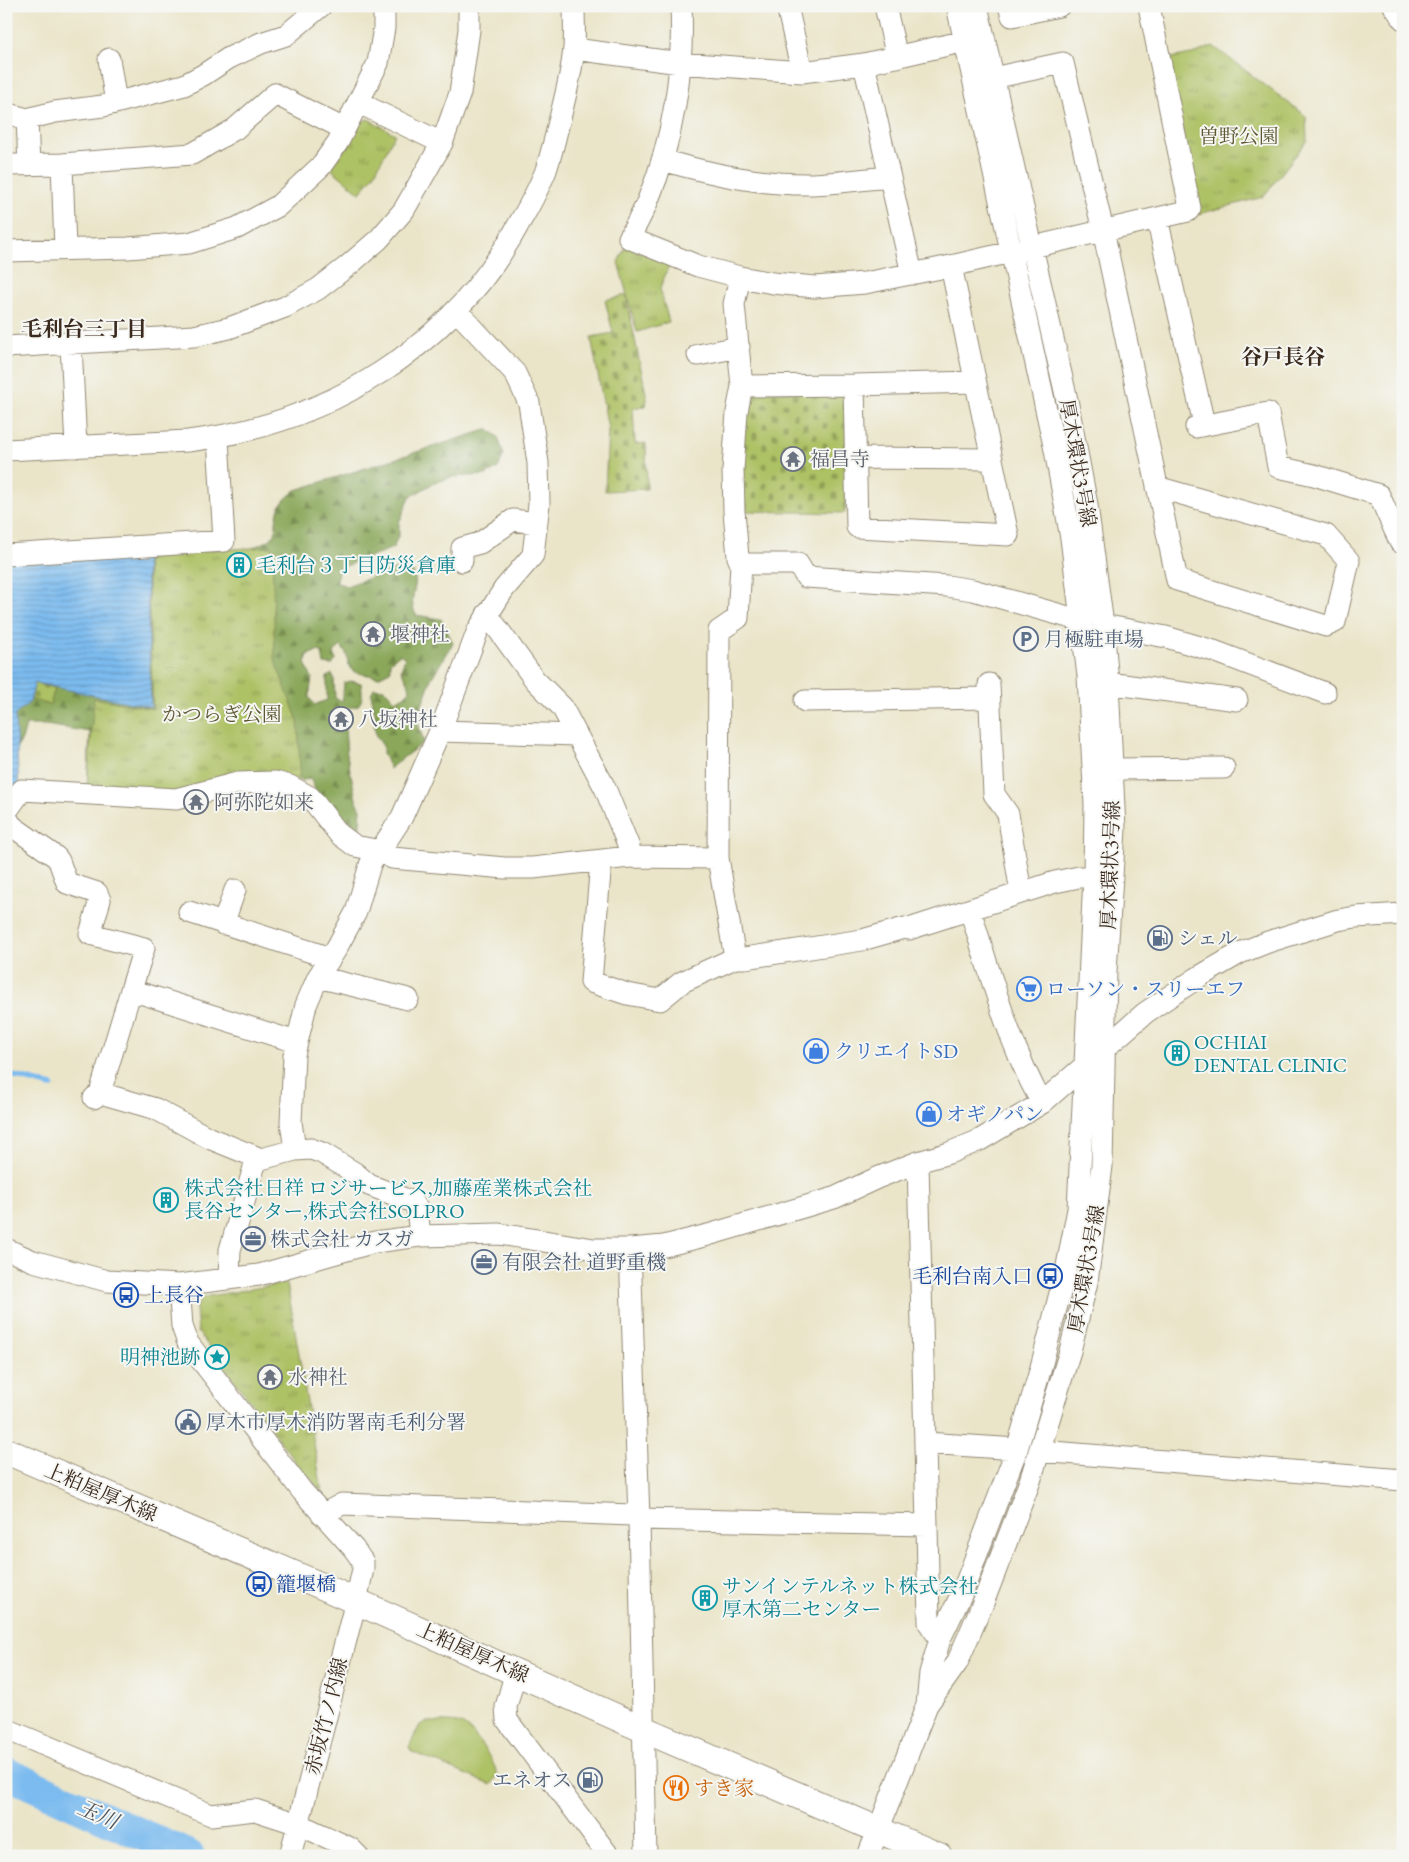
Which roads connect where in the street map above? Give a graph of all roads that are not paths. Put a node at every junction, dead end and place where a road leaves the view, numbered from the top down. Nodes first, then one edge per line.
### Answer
1 (321, 6) edge
2 (384, 6) edge
3 (469, 6) edge
4 (574, 6) edge
5 (680, 6) edge
6 (787, 6) edge
7 (885, 6) edge
8 (957, 6) edge
9 (977, 6) edge
10 (1009, 6) edge
11 (1059, 6) edge
12 (1149, 6) edge
13 (1394, 6) edge
14 (1403, 19) edge
15 (974, 39) junction
16 (574, 49) junction
17 (896, 57) junction
18 (108, 59) dead end
19 (680, 64) junction
20 (864, 64) junction
21 (802, 72) junction
22 (993, 78) junction
23 (116, 103) junction
24 (359, 103) junction
25 (6, 113) edge
26 (27, 120) junction
27 (344, 129) junction
28 (442, 143) junction
29 (662, 160) junction
30 (62, 164) junction
31 (6, 165) edge
32 (29, 165) junction
33 (889, 177) junction
34 (1157, 218) junction
35 (1103, 230) junction
36 (65, 249) junction
37 (1022, 249) junction
38 (6, 251) edge
39 (950, 266) junction
40 (912, 274) junction
41 (740, 277) junction
42 (456, 310) junction
43 (71, 344) junction
44 (6, 347) edge
45 (738, 347) junction
46 (698, 355) dead end
47 (975, 382) junction
48 (854, 385) junction
49 (742, 386) junction
50 (218, 438) junction
51 (76, 447) junction
52 (6, 450) edge
53 (856, 458) junction
54 (992, 459) junction
55 (1157, 486) junction
56 (536, 523) junction
57 (1400, 542) dead end
58 (461, 546) dead end
59 (6, 555) edge
60 (741, 564) junction
61 (487, 614) junction
62 (1082, 621) junction
63 (1103, 625) junction
64 (1108, 683) junction
65 (1325, 693) dead end
66 (1237, 700) dead end
67 (805, 701) dead end
68 (440, 731) junction
69 (577, 735) junction
70 (1224, 768) dead end
71 (1112, 769) junction
72 (6, 812) edge
73 (6, 817) edge
74 (380, 851) junction
75 (629, 857) junction
76 (718, 858) junction
77 (601, 861) junction
78 (1094, 877) junction
79 (235, 890) dead end
80 (1021, 893) junction
81 (970, 910) junction
82 (189, 912) dead end
83 (1403, 914) edge
84 (223, 924) junction
85 (330, 958) junction
86 (735, 958) junction
87 (318, 976) junction
88 (131, 990) junction
89 (408, 999) dead end
90 (296, 1042) junction
91 (1105, 1048) junction
92 (1085, 1065) junction
93 (1042, 1103) junction
94 (295, 1150) junction
95 (261, 1159) junction
96 (918, 1162) junction
97 (420, 1236) junction
98 (6, 1249) edge
99 (630, 1250) junction
100 (229, 1279) junction
101 (179, 1285) junction
102 (926, 1443) junction
103 (1017, 1449) junction
104 (6, 1451) edge
105 (1040, 1451) junction
106 (1403, 1480) edge
107 (322, 1515) junction
108 (639, 1519) junction
109 (927, 1525) junction
110 (356, 1601) junction
111 (940, 1639) junction
112 (516, 1671) junction
113 (927, 1705) junction
114 (643, 1728) junction
115 (6, 1729) edge
116 (297, 1828) junction
117 (879, 1829) junction
118 (290, 1856) edge
119 (358, 1856) edge
120 (609, 1856) edge
121 (646, 1856) edge
122 (868, 1856) edge
123 (939, 1856) edge

1 - 23 street
2 - 24 street
3 - 28 street
4 - 16 street
5 - 19 street
6 - 21 street
7 - 17 street
8 - 15 street, 厚木環状3号線
9 - 15 street, 厚木環状3号線
10 - 11 street
12 - 34 street
13 - 14 street
15 - 17 street
15 - 22 street, 厚木環状3号線
15 - 37 street, 厚木環状3号線
16 - 19 street
16 - 42 street
17 - 20 street
18 - 23 street
19 - 21 street
19 - 29 street
20 - 21 street
20 - 33 street
22 - 35 street
22 - 37 street, 厚木環状3号線
23 - 26 street
24 - 27 street
24 - 28 street
25 - 26 street
26 - 32 street
27 - 30 street
27 - 36 street
28 - 43 street
29 - 33 street
29 - 41 street
30 - 32 street
30 - 36 street
31 - 32 street
33 - 40 street
34 - 35 street
34 - 57 street
35 - 37 street
35 - 55 street
36 - 38 street
37 - 39 street
37 - 62 street, 厚木環状3号線
37 - 63 street, 厚木環状3号線
39 - 40 street
39 - 47 street
40 - 41 street
41 - 45 street
42 - 50 street
42 - 56 street
43 - 44 street
43 - 51 street
45 - 46 street
45 - 49 street
47 - 48 street
47 - 54 street
48 - 49 street
48 - 53 street
49 - 60 street
50 - 51 street
50 - 59 street
51 - 52 street
53 - 54 street
53 - 54 street
55 - 55 street
56 - 58 street
56 - 61 street
60 - 62 street
60 - 76 street
61 - 68 street
61 - 69 street
62 - 78 street, 厚木環状3号線
63 - 64 street, 厚木環状3号線
63 - 65 street
64 - 66 street
64 - 71 street, 厚木環状3号線
67 - 80 street
68 - 69 street
68 - 74 street
69 - 75 street
70 - 71 street
71 - 91 street, 厚木環状3号線
72 - 74 street
73 - 88 street
74 - 77 street
74 - 85 street
75 - 76 street
75 - 77 street
76 - 86 street
77 - 86 street
78 - 80 street
78 - 92 street, 厚木環状3号線
79 - 84 street
80 - 81 street
81 - 86 street
81 - 93 street
82 - 84 street
83 - 91 street
84 - 85 street
85 - 87 street
87 - 89 street
87 - 90 street
88 - 90 street
88 - 95 street
90 - 94 street
91 - 92 street
91 - 105 street, 厚木環状3号線
92 - 93 street
92 - 103 street, 厚木環状3号線
93 - 96 street
94 - 95 street
94 - 97 street
95 - 100 street
96 - 99 street
96 - 102 street
97 - 99 street
97 - 100 street
98 - 101 street
99 - 108 street
100 - 101 street
101 - 107 street
102 - 103 street
102 - 109 street
103 - 111 street, 厚木環状3号線
104 - 110 main road, 上粕屋厚木線
105 - 106 street
105 - 113 street, 厚木環状3号線
107 - 108 street
107 - 110 street, 赤坂竹ノ内線
108 - 109 street
108 - 114 street
109 - 111 street
110 - 112 main road, 上粕屋厚木線
110 - 116 street, 赤坂竹ノ内線
111 - 113 street, 厚木環状3号線
112 - 114 main road, 上粕屋厚木線
112 - 120 street
113 - 117 street, 厚木環状3号線
114 - 117 main road, 上粕屋厚木線
114 - 121 street
115 - 116 street
116 - 118 street, 赤坂竹ノ内線
116 - 119 street
117 - 122 street, 厚木環状3号線
117 - 123 main road, 上粕屋厚木線

